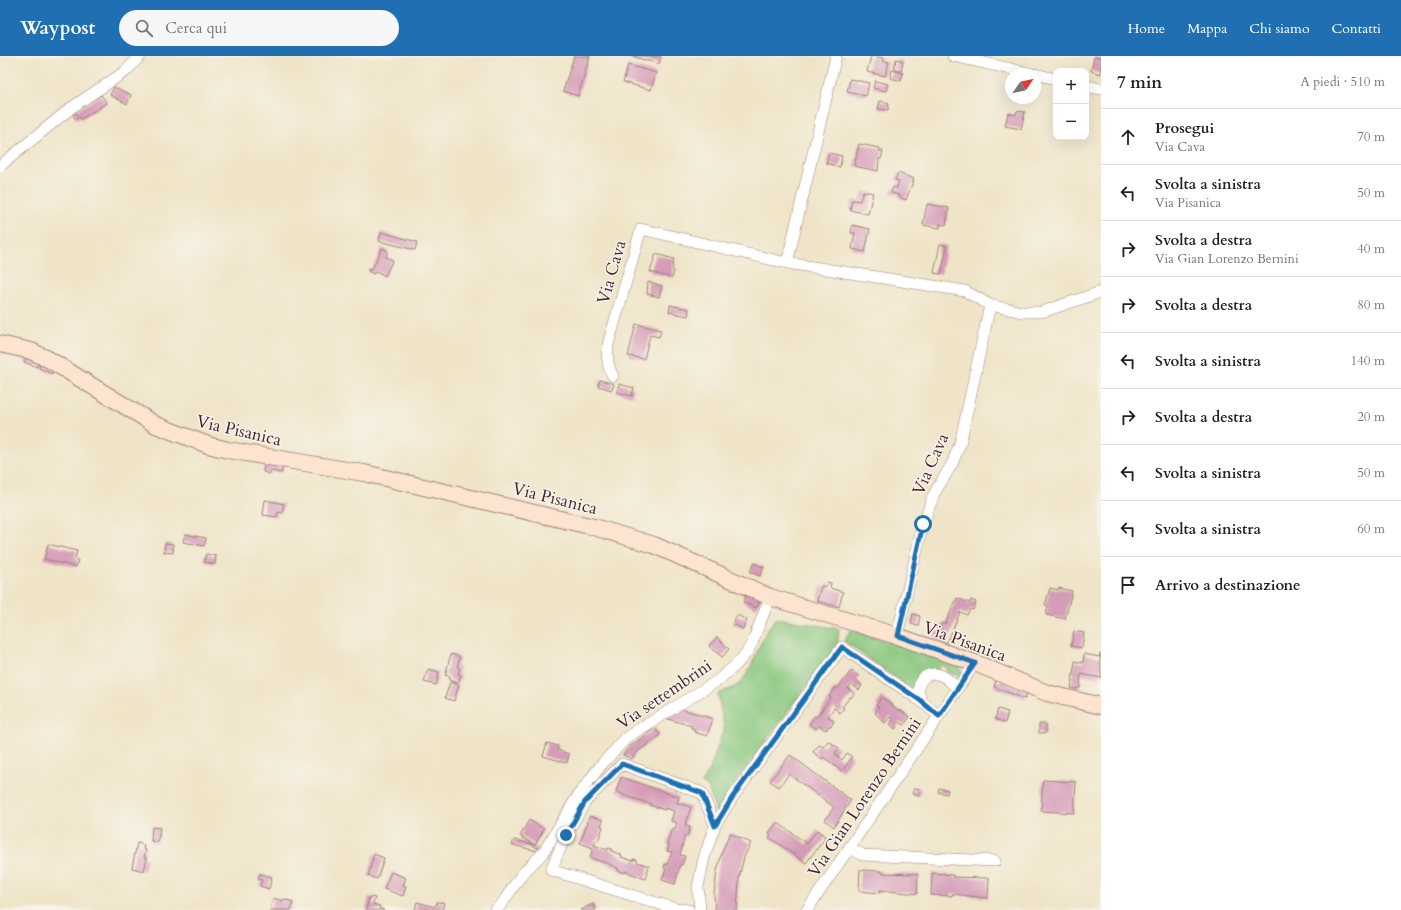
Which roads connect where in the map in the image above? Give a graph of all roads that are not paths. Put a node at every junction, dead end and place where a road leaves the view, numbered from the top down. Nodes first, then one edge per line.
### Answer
1 (140, 56) edge
2 (836, 56) edge
3 (953, 56) edge
4 (1007, 68) edge
5 (1041, 76) edge
6 (1053, 78) edge
7 (1089, 87) edge
8 (1101, 89) edge
9 (0, 166) edge
10 (788, 263) junction
11 (1101, 292) edge
12 (990, 305) junction
13 (0, 344) edge
14 (613, 376) dead end
15 (770, 597) junction
16 (898, 636) junction
17 (975, 663) junction
18 (958, 688) junction
19 (921, 701) junction
20 (1101, 706) edge
21 (939, 716) junction
22 (715, 826) junction
23 (849, 848) junction
24 (995, 861) dead end
25 (495, 910) edge
26 (689, 910) edge
27 (700, 910) edge
28 (807, 910) edge

1 - 9 street
2 - 10 street
3 - 4 street
5 - 6 street
7 - 8 street
10 - 12 street, Via Cava
10 - 14 street, Via Cava
11 - 12 street, Via Cava
12 - 16 street, Via Cava
13 - 15 street, Via Pisanica
15 - 16 street, Via Pisanica
15 - 25 street, Via settembrini
16 - 17 street, Via Pisanica
17 - 18 street, Via Gian Lorenzo Bernini
17 - 20 street, Via Pisanica
18 - 19 street
18 - 21 street, Via Gian Lorenzo Bernini
19 - 21 street
19 - 22 street
21 - 23 street, Via Gian Lorenzo Bernini
22 - 26 street
22 - 27 street
23 - 24 street
23 - 28 street, Via Gian Lorenzo Bernini

